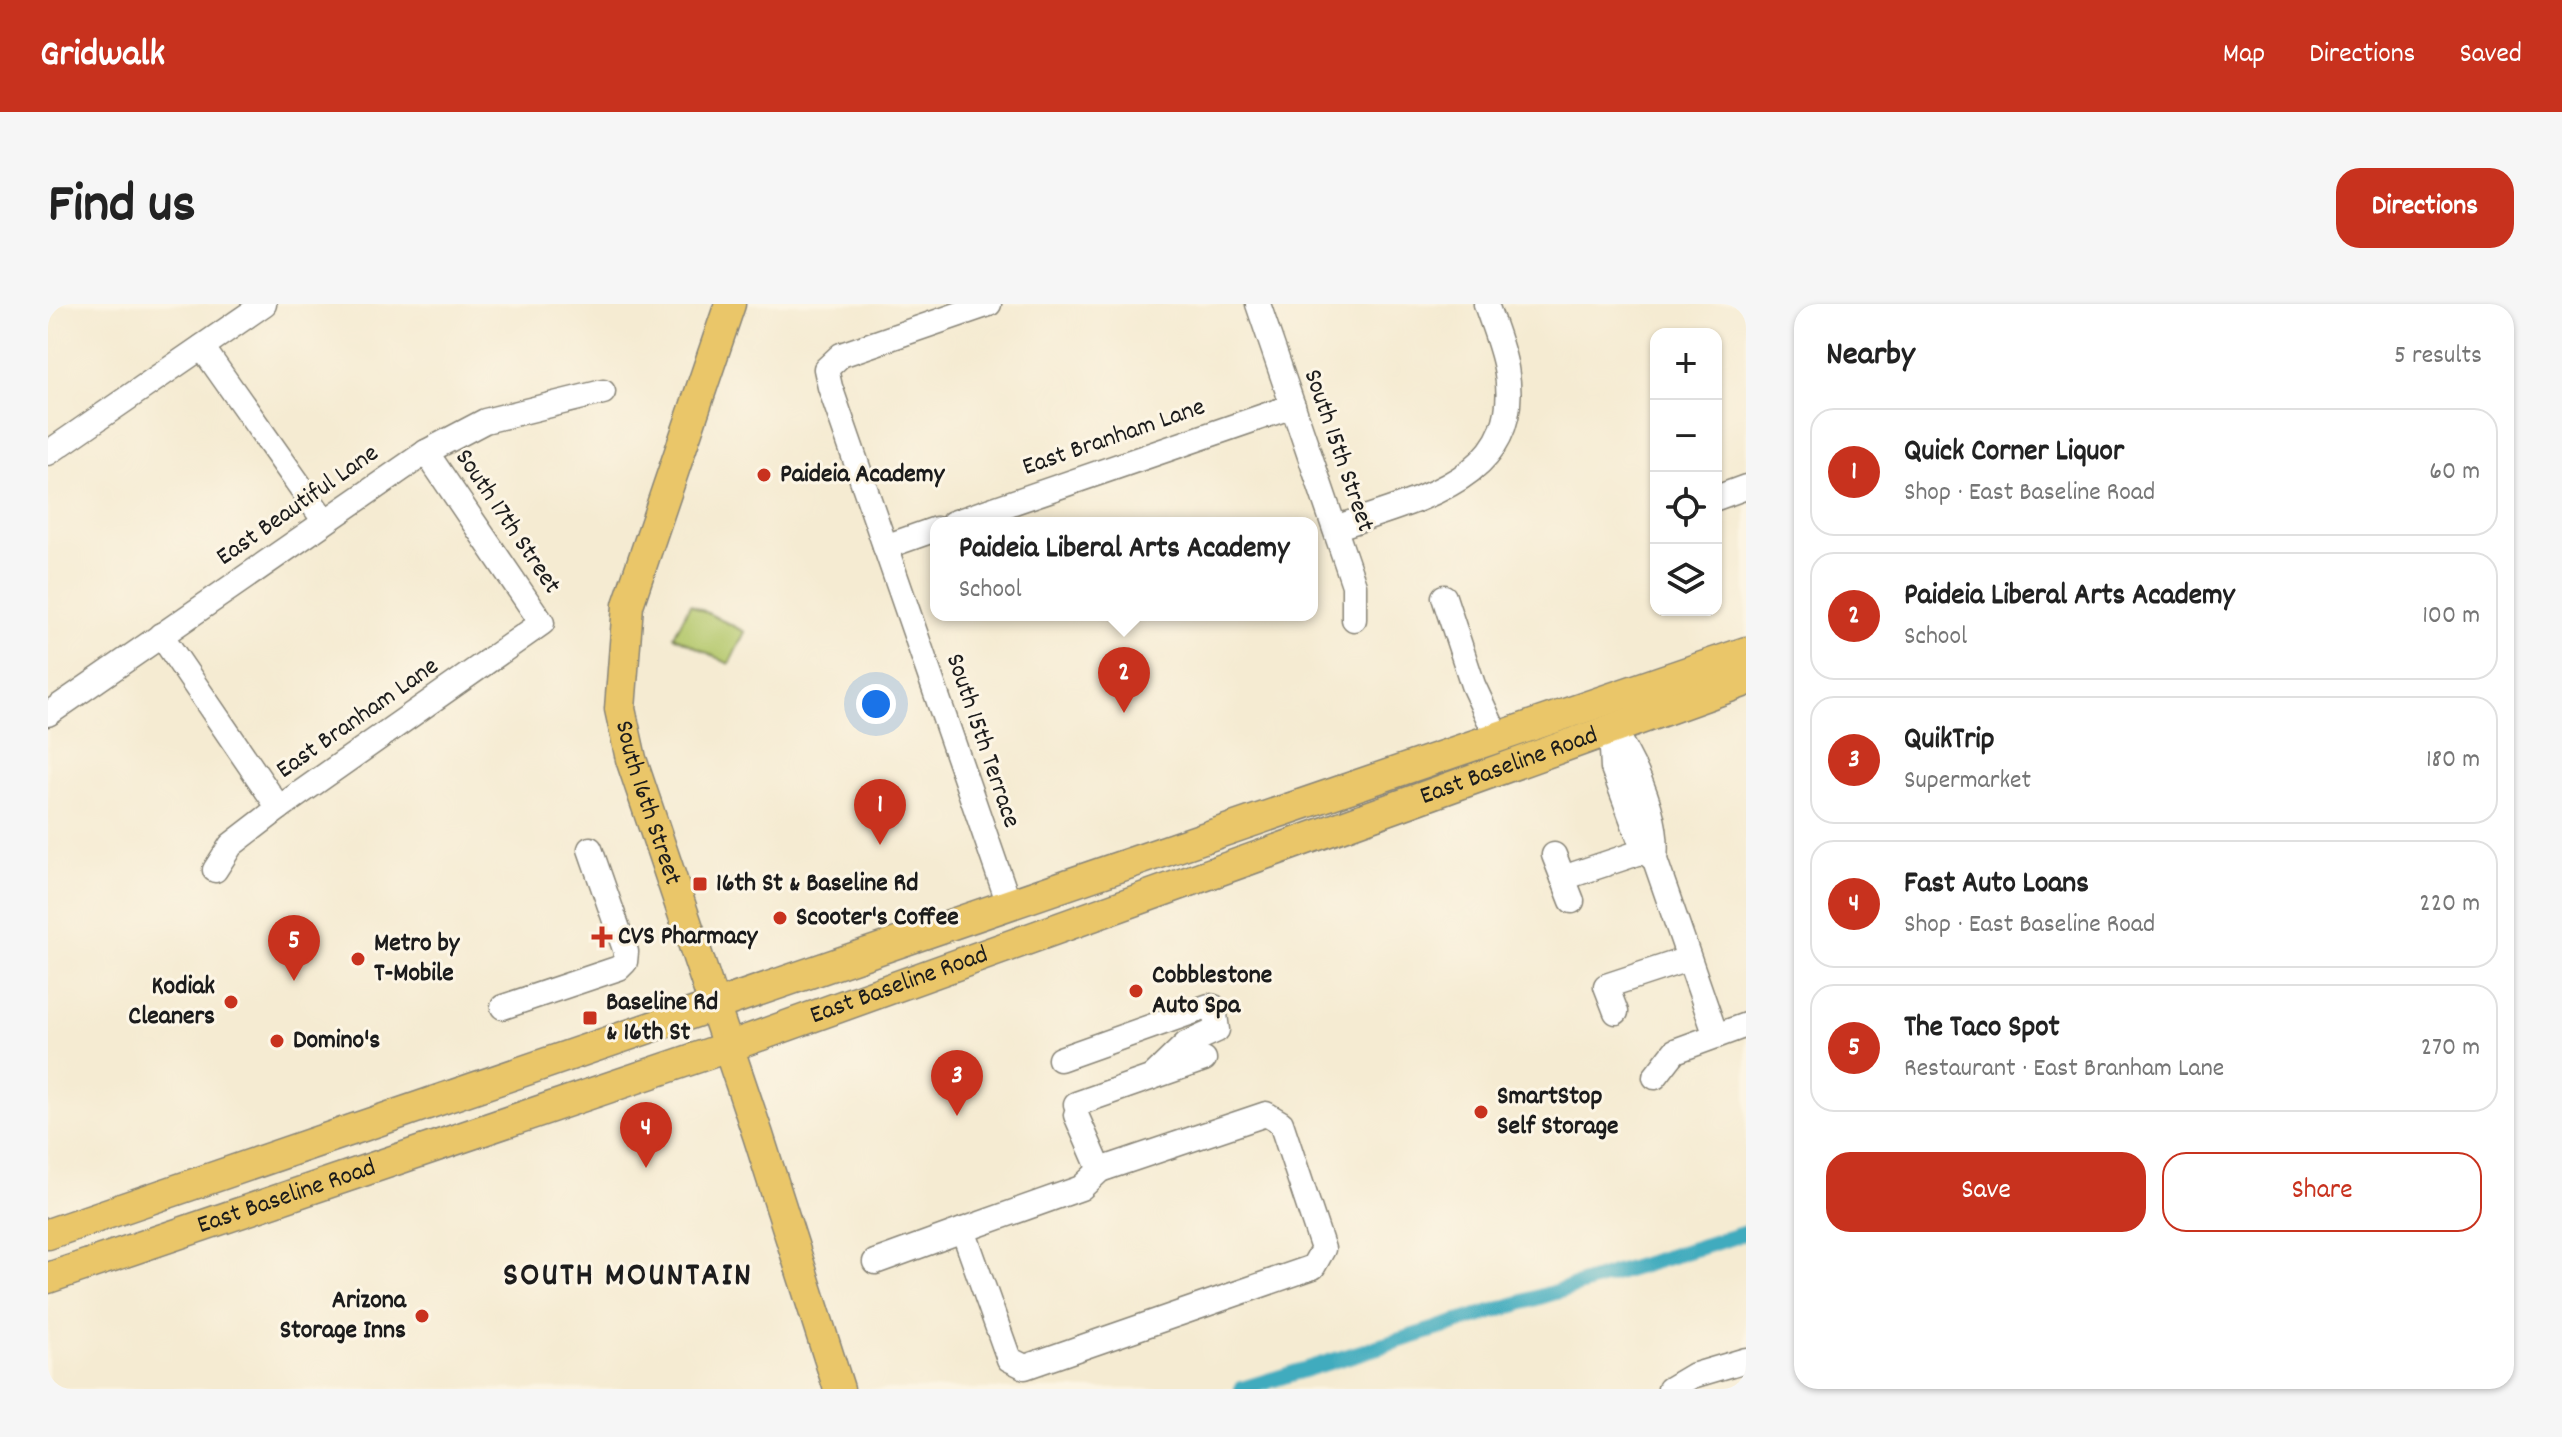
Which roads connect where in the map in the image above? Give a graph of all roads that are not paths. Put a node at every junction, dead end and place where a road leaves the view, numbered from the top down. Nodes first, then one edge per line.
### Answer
1 (264, 304) edge
2 (730, 304) edge
3 (989, 304) edge
4 (1258, 304) edge
5 (1486, 304) edge
6 (202, 347) junction
7 (603, 392) dead end
8 (1293, 406) junction
9 (426, 452) junction
10 (48, 453) edge
11 (1746, 487) edge
12 (1722, 496) edge
13 (970, 517) edge
14 (324, 520) junction
15 (1335, 528) junction
16 (930, 531) edge
17 (885, 547) junction
18 (1444, 597) dead end
19 (1354, 619) dead end
20 (542, 623) joint
21 (161, 635) junction
22 (1746, 652) edge
23 (1746, 681) edge
24 (48, 714) edge
25 (1607, 715) junction
26 (1498, 739) junction
27 (279, 808) junction
28 (590, 849) dead end
29 (1650, 856) junction
30 (215, 870) dead end
31 (1572, 901) dead end
32 (1009, 904) junction
33 (1021, 941) junction
34 (1688, 959) junction
35 (714, 1006) junction
36 (503, 1007) dead end
37 (1616, 1012) dead end
38 (1746, 1025) edge
39 (1716, 1036) junction
40 (728, 1047) junction
41 (1060, 1059) dead end
42 (1204, 1059) dead end
43 (1152, 1077) junction
44 (1655, 1077) dead end
45 (497, 1080) junction
46 (310, 1143) junction
47 (378, 1165) junction
48 (1100, 1170) junction
49 (120, 1209) junction
50 (963, 1230) junction
51 (186, 1232) junction
52 (48, 1234) edge
53 (866, 1266) dead end
54 (48, 1278) edge
55 (1746, 1360) edge
56 (839, 1389) edge
57 (1670, 1389) edge

1 - 6 street
2 - 35 main road, South 16th Street
3 - 17 street, South 15th Terrace
4 - 8 street, South 15th Street
5 - 15 street
6 - 10 street
6 - 14 street
7 - 9 street, East Beautiful Lane
8 - 13 street, East Branham Lane
8 - 15 street, South 15th Street
9 - 14 street, East Beautiful Lane
9 - 20 street, South 17th Street
11 - 12 street
14 - 21 street, East Beautiful Lane
15 - 19 street, South 15th Street
16 - 17 street
17 - 32 street, South 15th Terrace
18 - 26 street
20 - 27 street, East Branham Lane
21 - 24 street, East Beautiful Lane
21 - 27 street
22 - 25 main road, East Baseline Road
23 - 25 main road, East Baseline Road
25 - 26 main road, East Baseline Road
25 - 29 street
25 - 33 main road, East Baseline Road
26 - 32 main road, East Baseline Road
27 - 30 street, East Branham Lane
28 - 36 street
29 - 31 street
29 - 34 street
32 - 33 main road
32 - 35 main road, East Baseline Road
33 - 40 main road, East Baseline Road
34 - 37 street
34 - 39 street
35 - 40 main road, South 16th Street
35 - 45 main road, East Baseline Road
38 - 39 street
39 - 44 street
40 - 47 main road, East Baseline Road
40 - 56 main road, South 16th Street
41 - 43 street
42 - 43 street
43 - 48 street
45 - 46 main road, East Baseline Road
45 - 47 main road
46 - 49 main road, East Baseline Road
46 - 51 main road
47 - 51 main road, East Baseline Road
48 - 50 street
48 - 50 street
49 - 51 main road
49 - 52 main road, East Baseline Road
50 - 53 street
51 - 54 main road, East Baseline Road
55 - 57 street

